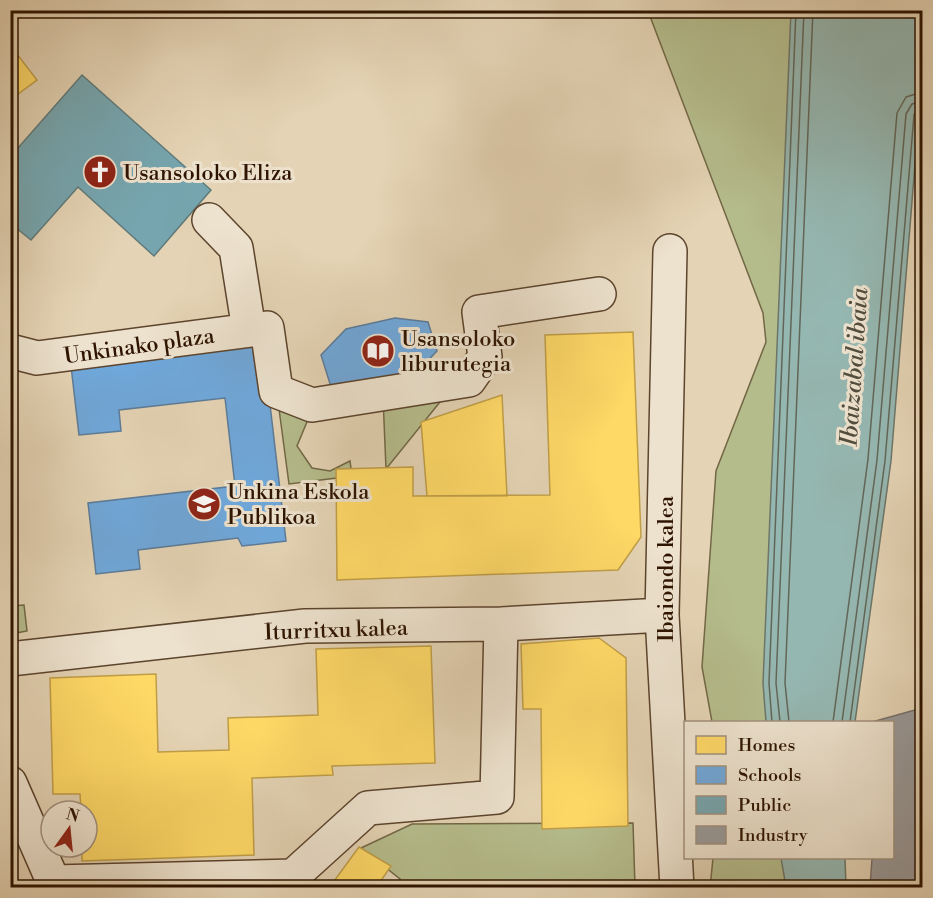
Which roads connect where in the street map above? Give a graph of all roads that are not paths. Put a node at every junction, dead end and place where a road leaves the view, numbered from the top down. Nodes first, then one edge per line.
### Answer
1 (209, 220) dead end
2 (670, 251) dead end
3 (599, 294) dead end
4 (258, 329) junction
5 (10, 351) edge
6 (662, 615) junction
7 (501, 624) junction
8 (10, 659) edge
9 (10, 783) edge
10 (55, 885) edge
11 (677, 888) edge

1 - 4 street
2 - 6 street, Ibaiondo kalea
3 - 4 street
4 - 5 street, Unkinako plaza
6 - 7 street, Iturritxu kalea
6 - 11 street, Ibaiondo kalea
7 - 8 street, Iturritxu kalea
7 - 10 street
9 - 10 street

